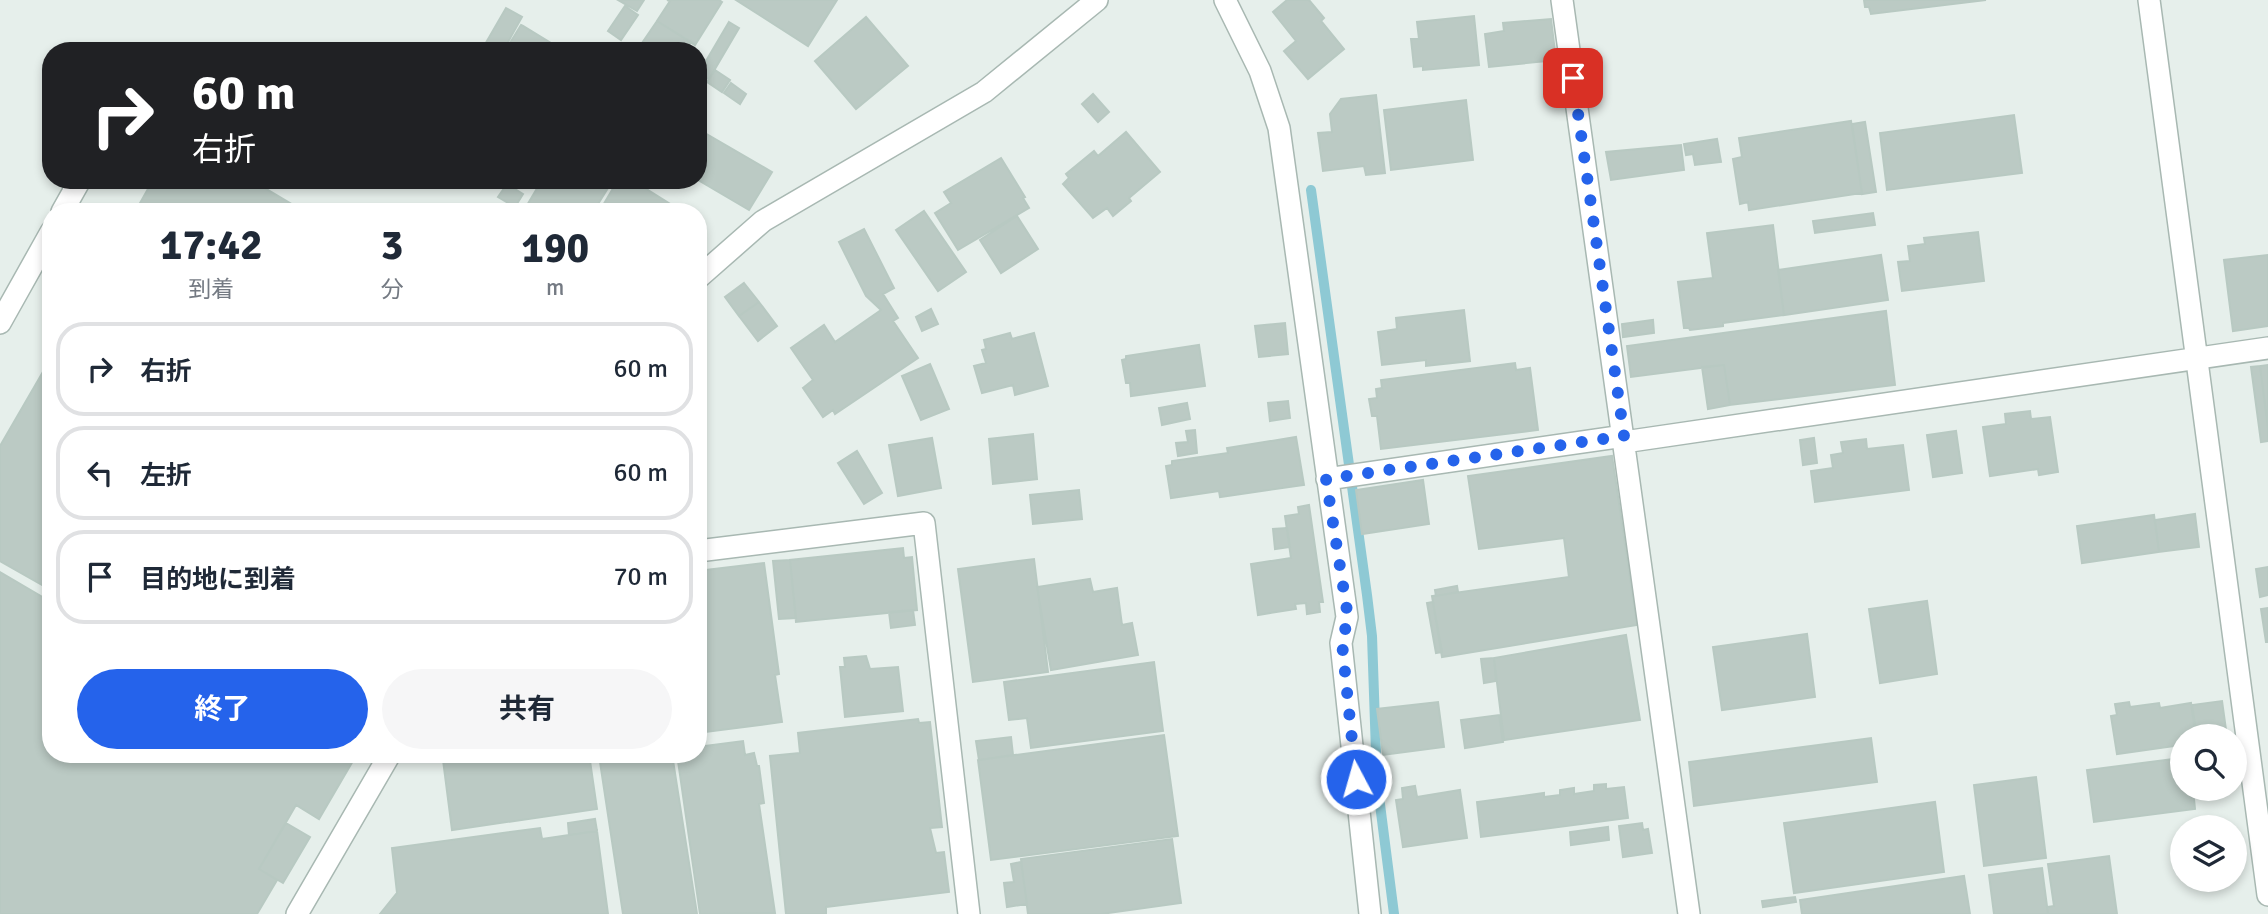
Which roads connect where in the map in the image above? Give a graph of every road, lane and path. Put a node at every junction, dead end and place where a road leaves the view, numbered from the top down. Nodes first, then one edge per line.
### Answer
1 (1097, 0) edge
2 (1225, 0) edge
3 (1562, 0) edge
4 (2149, 0) edge
5 (42, 248) edge
6 (707, 270) edge
7 (0, 323) edge
8 (2268, 348) edge
9 (2196, 357) junction
10 (1624, 439) junction
11 (1332, 478) junction
12 (707, 550) edge
13 (385, 763) edge
14 (2268, 895) edge
15 (297, 914) edge
16 (969, 914) edge
17 (1370, 914) edge
18 (1689, 914) edge

1 - 6 street
2 - 11 street
3 - 10 street
4 - 9 street
5 - 7 street
8 - 9 street
9 - 10 street
9 - 14 street
10 - 11 street
10 - 18 street
11 - 17 street
12 - 16 street
13 - 15 street

